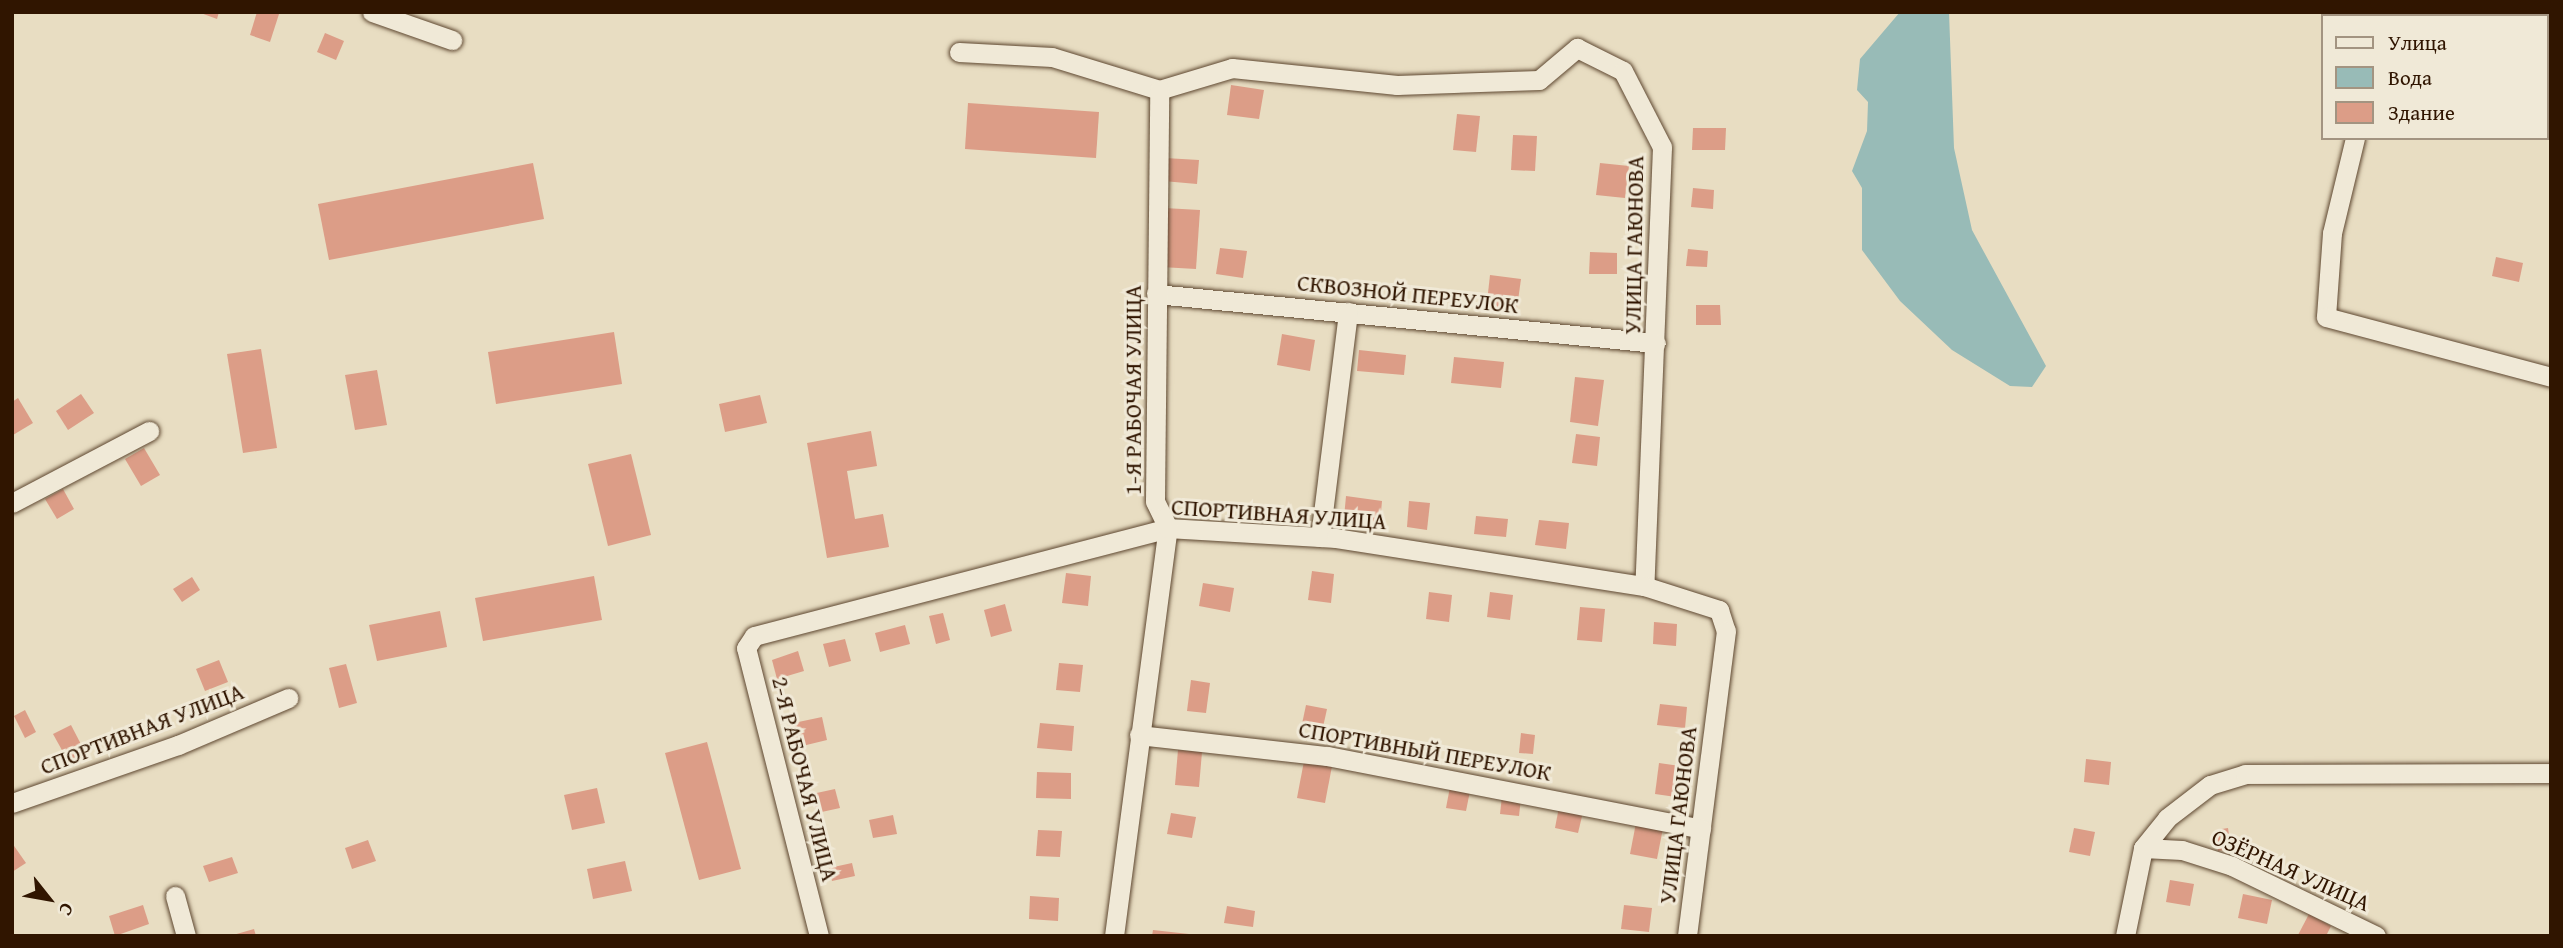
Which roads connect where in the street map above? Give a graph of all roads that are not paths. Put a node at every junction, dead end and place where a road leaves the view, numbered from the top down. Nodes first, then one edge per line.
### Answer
1 (372, 12) edge
2 (452, 40) dead end
3 (959, 52) dead end
4 (1159, 90) junction
5 (2355, 140) edge
6 (1156, 294) junction
7 (1348, 312) junction
8 (1656, 343) junction
9 (2551, 377) edge
10 (149, 430) dead end
11 (12, 503) edge
12 (1168, 527) junction
13 (1320, 537) junction
14 (1644, 586) junction
15 (754, 636) joint
16 (288, 698) dead end
17 (1139, 735) junction
18 (2551, 774) edge
19 (12, 803) edge
20 (1701, 829) junction
21 (2143, 848) junction
22 (175, 896) dead end
23 (186, 936) edge
24 (819, 936) edge
25 (1114, 936) edge
26 (1687, 936) edge
27 (2125, 936) edge
28 (2376, 936) edge

1 - 2 street
3 - 4 street
4 - 6 street, 1-Я РАБОЧАЯ УЛИЦА
4 - 8 street, УЛИЦА ГАЮНОВА
5 - 9 street
6 - 7 street, СКВОЗНОЙ ПЕРЕУЛОК
6 - 12 street, 1-Я РАБОЧАЯ УЛИЦА
7 - 8 street, СКВОЗНОЙ ПЕРЕУЛОК
7 - 13 street
8 - 14 street, УЛИЦА ГАЮНОВА
10 - 11 street
12 - 13 street, СПОРТИВНАЯ УЛИЦА
12 - 15 street, СПОРТИВНАЯ УЛИЦА
12 - 17 street
13 - 14 street, СПОРТИВНАЯ УЛИЦА
14 - 20 street, УЛИЦА ГАЮНОВА
15 - 24 street, 2-Я РАБОЧАЯ УЛИЦА
16 - 19 street, СПОРТИВНАЯ УЛИЦА
17 - 20 street, СПОРТИВНЫЙ ПЕРЕУЛОК
17 - 25 street
18 - 21 street
20 - 26 street, УЛИЦА ГАЮНОВА
21 - 27 street
21 - 28 street, ОЗЁРНАЯ УЛИЦА
22 - 23 street

